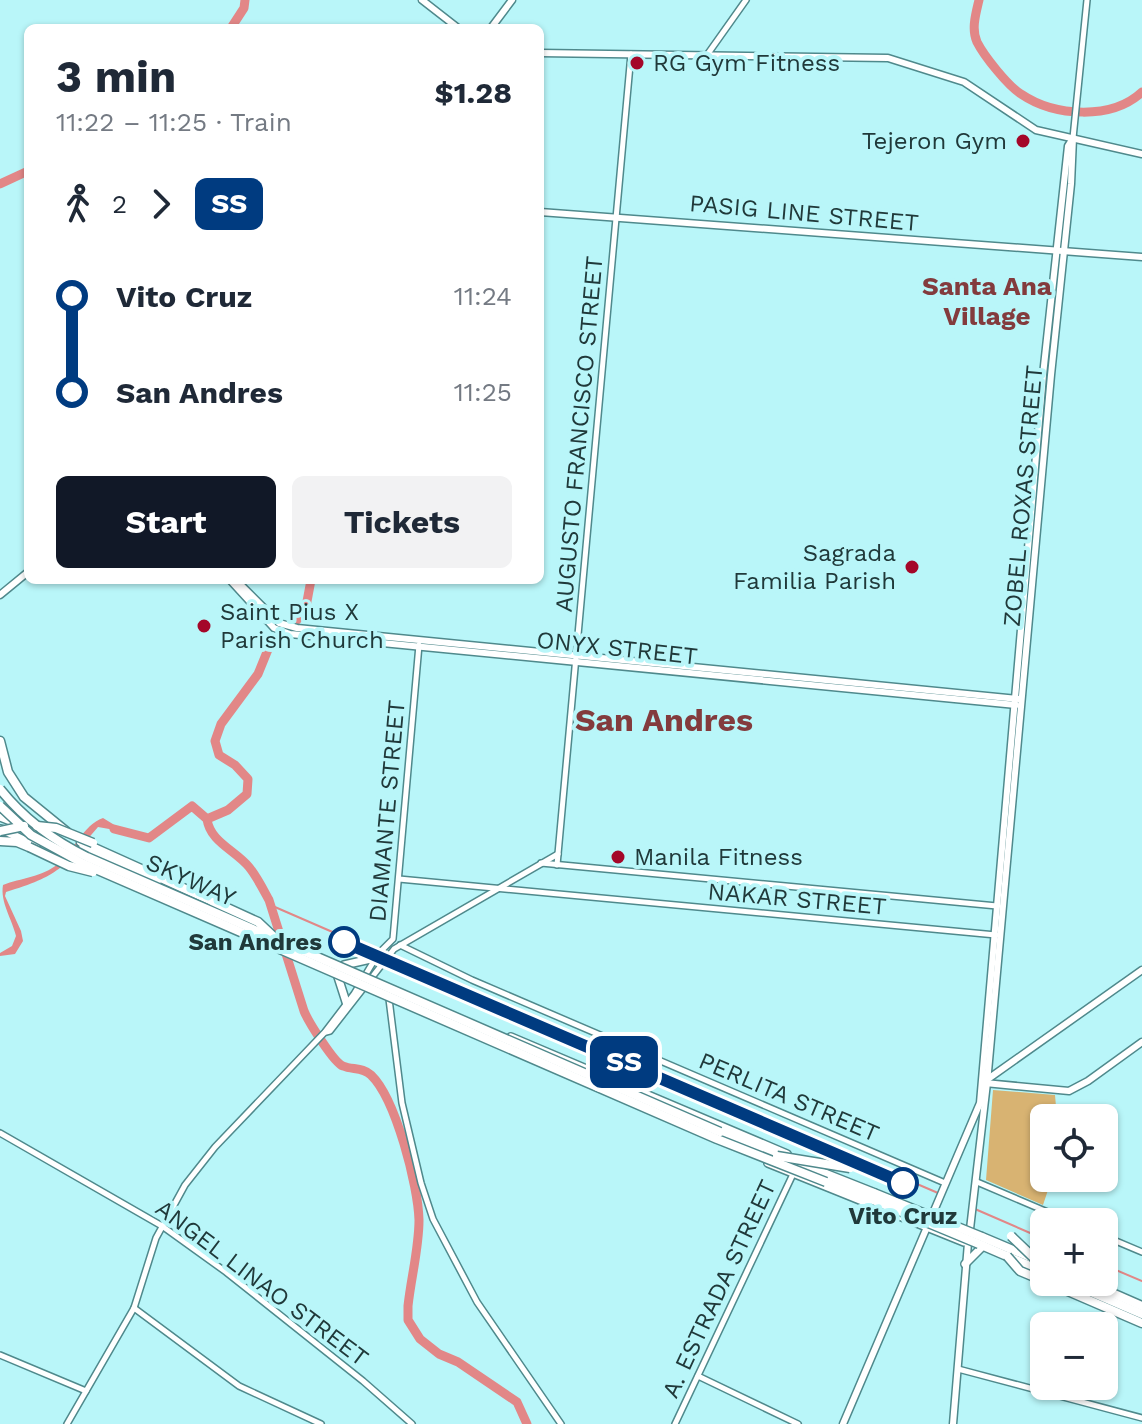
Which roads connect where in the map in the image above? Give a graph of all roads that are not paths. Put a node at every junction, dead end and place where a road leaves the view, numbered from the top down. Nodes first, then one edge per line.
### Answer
1 (422, 0) edge
2 (512, 0) edge
3 (746, 0) edge
4 (1087, 0) edge
5 (453, 24) edge
6 (494, 24) edge
7 (544, 53) edge
8 (631, 54) junction
9 (707, 55) junction
10 (1073, 138) junction
11 (1142, 154) edge
12 (544, 212) edge
13 (616, 218) junction
14 (1061, 252) junction
15 (1142, 257) edge
16 (24, 575) edge
17 (234, 584) edge
18 (240, 584) edge
19 (0, 595) edge
20 (286, 631) junction
21 (420, 644) junction
22 (576, 659) junction
23 (1019, 702) junction
24 (1015, 738) junction
25 (0, 741) edge
26 (0, 789) edge
27 (0, 806) edge
28 (0, 817) edge
29 (15, 823) junction
30 (0, 830) edge
31 (10, 834) junction
32 (0, 841) edge
33 (66, 843) dead end
34 (82, 849) dead end
35 (559, 853) junction
36 (60, 858) dead end
37 (71, 862) dead end
38 (541, 863) junction
39 (557, 865) junction
40 (106, 874) junction
41 (399, 879) junction
42 (182, 888) junction
43 (498, 889) junction
44 (997, 906) junction
45 (997, 935) junction
46 (290, 942) dead end
47 (277, 943) junction
48 (400, 945) junction
49 (375, 958) junction
50 (296, 959) dead end
51 (344, 965) junction
52 (1142, 970) edge
53 (369, 976) junction
54 (338, 977) junction
55 (361, 987) junction
56 (389, 999) junction
57 (347, 1005) junction
58 (324, 1033) junction
59 (1142, 1042) edge
60 (1003, 1069) junction
61 (986, 1082) junction
62 (1008, 1085) junction
63 (0, 1133) edge
64 (777, 1156) junction
65 (850, 1168) dead end
66 (794, 1172) junction
67 (977, 1182) junction
68 (945, 1183) junction
69 (1038, 1208) edge
70 (930, 1221) junction
71 (162, 1226) junction
72 (969, 1236) junction
73 (1011, 1236) dead end
74 (1118, 1242) edge
75 (981, 1248) junction
76 (1030, 1252) edge
77 (1142, 1252) edge
78 (1007, 1256) junction
79 (1030, 1257) edge
80 (1030, 1257) edge
81 (965, 1264) junction
82 (1030, 1266) edge
83 (1030, 1267) edge
84 (1030, 1275) edge
85 (1118, 1293) edge
86 (1118, 1294) edge
87 (1080, 1296) edge
88 (1100, 1296) edge
89 (1142, 1304) edge
90 (134, 1308) junction
91 (1142, 1314) edge
92 (1142, 1323) edge
93 (0, 1355) edge
94 (958, 1369) junction
95 (698, 1376) junction
96 (86, 1391) junction
97 (1142, 1418) edge
98 (67, 1424) edge
99 (321, 1424) edge
100 (412, 1424) edge
101 (561, 1424) edge
102 (675, 1424) edge
103 (798, 1424) edge
104 (843, 1424) edge
105 (953, 1424) edge

1 - 5 main road
2 - 6 main road
3 - 9 street
4 - 10 street
7 - 8 main road
8 - 9 main road
8 - 13 street, AUGUSTO FRANCISCO STREET
9 - 10 main road
10 - 11 main road
10 - 14 main road, ZOBEL ROXAS STREET
12 - 13 main road, PASIG LINE STREET
13 - 14 main road, PASIG LINE STREET
13 - 22 street, AUGUSTO FRANCISCO STREET
14 - 15 main road, PASIG LINE STREET
14 - 23 main road, ZOBEL ROXAS STREET
16 - 19 main road
17 - 20 main road
18 - 20 main road, ONYX STREET
20 - 21 main road, ONYX STREET
20 - 21 main road, ONYX STREET
21 - 22 main road, ONYX STREET
21 - 41 street, DIAMANTE STREET
22 - 23 main road, ONYX STREET
22 - 35 street, AUGUSTO FRANCISCO STREET
23 - 24 main road, ZOBEL ROXAS STREET
24 - 44 main road, ZOBEL ROXAS STREET
24 - 45 main road, ZOBEL ROXAS STREET
25 - 42 highway, bridge
26 - 47 highway, SKYWAY, bridge
27 - 40 highway, SKYWAY, bridge
28 - 29 main road
29 - 31 main road
29 - 33 main road
30 - 31 main road
30 - 42 highway, bridge
31 - 36 main road
32 - 40 highway, bridge
34 - 47 main road
35 - 38 street
35 - 39 street, AUGUSTO FRANCISCO STREET
37 - 47 main road
38 - 39 street
38 - 43 street
39 - 44 street
40 - 78 highway, SKYWAY, bridge
41 - 43 street, NAKAR STREET
41 - 49 street, DIAMANTE STREET
42 - 47 highway, bridge
43 - 45 street, NAKAR STREET
43 - 48 street
44 - 45 main road, ZOBEL ROXAS STREET
45 - 61 main road, ZOBEL ROXAS STREET
46 - 51 main road
47 - 64 highway, SKYWAY, bridge
48 - 53 street
48 - 68 street, PERLITA STREET
49 - 51 main road
49 - 53 street, DIAMANTE STREET
50 - 54 main road
51 - 53 main road
52 - 60 main road
53 - 55 street
53 - 70 main road
54 - 55 main road
54 - 57 main road
55 - 56 main road
55 - 57 street
55 - 58 street
56 - 66 main road
56 - 101 street
57 - 58 street
58 - 71 street
59 - 62 main road
60 - 61 main road
60 - 62 main road
61 - 62 main road
61 - 67 main road, ZOBEL ROXAS STREET
61 - 68 main road
63 - 71 street, ANGEL LINAO STREET
64 - 65 highway, bridge
64 - 79 highway, SKYWAY, bridge
66 - 70 main road
66 - 95 street, A. ESTRADA STREET
67 - 69 street
67 - 72 main road, ZOBEL ROXAS STREET
68 - 70 main road
70 - 72 main road
70 - 72 main road
70 - 104 main road
71 - 90 street
71 - 100 street, ANGEL LINAO STREET
72 - 75 main road
72 - 80 main road
72 - 81 main road, ZOBEL ROXAS STREET
73 - 76 highway, bridge
74 - 77 street
75 - 81 main road
75 - 83 main road
78 - 82 highway, SKYWAY
78 - 84 highway, bridge
81 - 94 main road, ZOBEL ROXAS STREET
85 - 89 main road
86 - 89 highway
87 - 92 highway
88 - 91 highway
90 - 96 street
90 - 99 street
93 - 96 street
94 - 97 street
94 - 105 main road, ZOBEL ROXAS STREET
95 - 102 street, A. ESTRADA STREET
95 - 103 street
96 - 98 street

